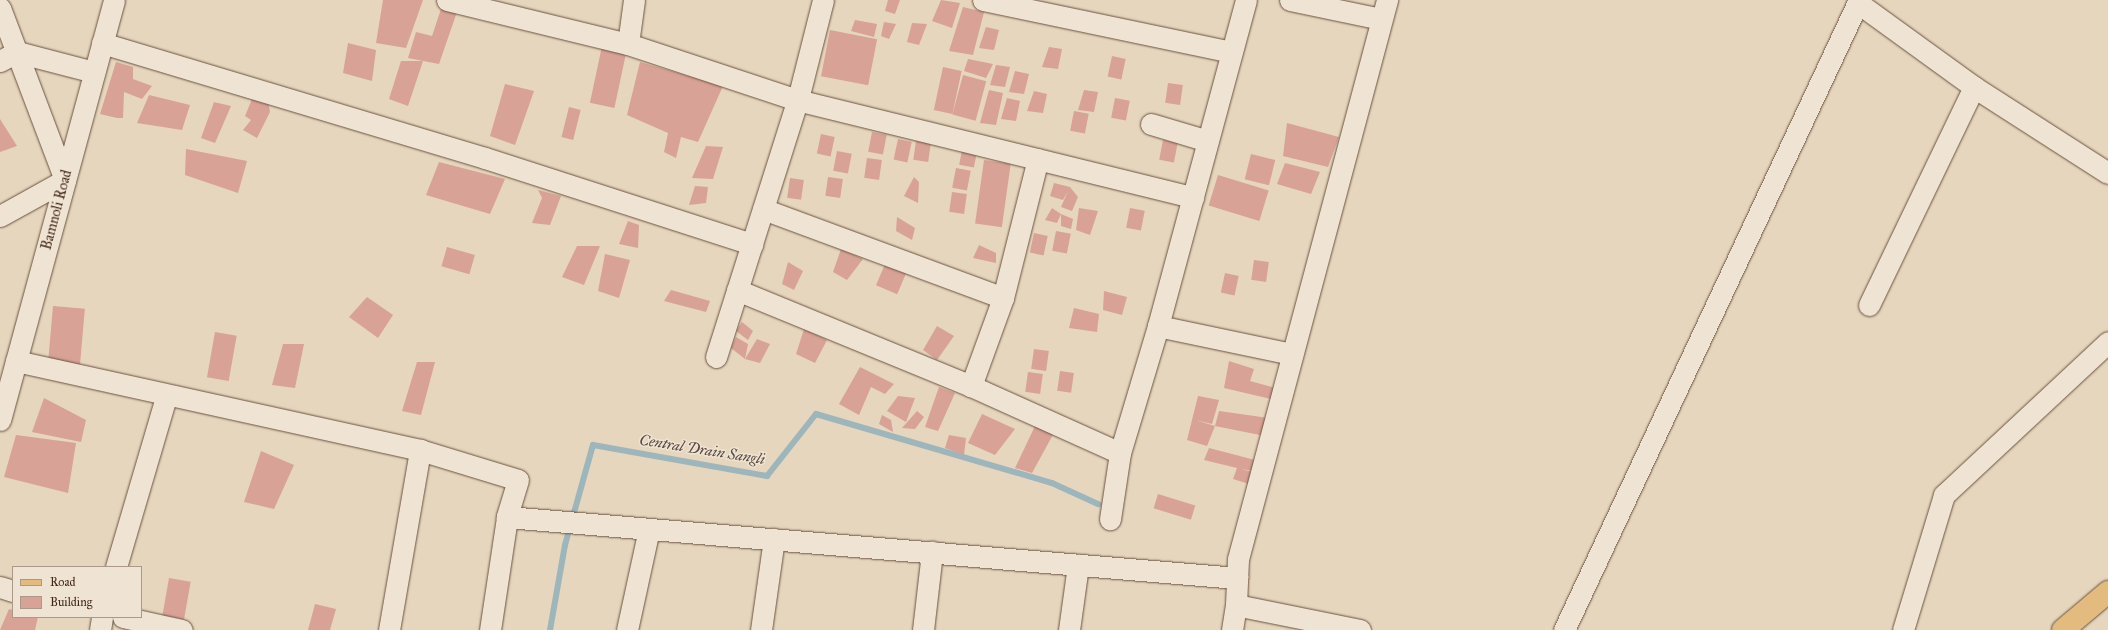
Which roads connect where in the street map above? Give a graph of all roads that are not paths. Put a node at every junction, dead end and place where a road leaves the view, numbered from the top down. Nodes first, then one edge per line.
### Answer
1 (114, 0) edge
2 (447, 0) edge
3 (634, 0) edge
4 (822, 0) edge
5 (983, 0) edge
6 (1246, 0) edge
7 (1290, 0) edge
8 (1858, 1) edge
9 (0, 8) edge
10 (1384, 9) edge
11 (102, 43) junction
12 (628, 44) junction
13 (1232, 52) junction
14 (8, 57) edge
15 (94, 72) junction
16 (1974, 87) junction
17 (798, 100) junction
18 (1151, 124) dead end
19 (1208, 141) junction
20 (1038, 159) junction
21 (2108, 173) edge
22 (65, 180) junction
23 (1193, 197) junction
24 (763, 209) junction
25 (0, 216) edge
26 (752, 244) junction
27 (737, 290) junction
28 (1003, 298) junction
29 (1869, 305) dead end
30 (1158, 326) junction
31 (2108, 342) edge
32 (1292, 354) junction
33 (716, 357) dead end
34 (16, 361) junction
35 (971, 386) junction
36 (166, 396) junction
37 (0, 420) edge
38 (420, 450) junction
39 (1120, 453) junction
40 (507, 517) junction
41 (1110, 519) dead end
42 (649, 529) junction
43 (774, 540) junction
44 (932, 552) junction
45 (1078, 565) junction
46 (116, 566) edge
47 (1237, 578) junction
48 (0, 588) edge
49 (12, 591) edge
50 (2108, 592) edge
51 (1236, 605) junction
52 (102, 618) edge
53 (128, 618) edge
54 (100, 630) edge
55 (182, 630) edge
56 (389, 630) edge
57 (490, 630) edge
58 (627, 630) edge
59 (761, 630) edge
60 (923, 630) edge
61 (1069, 630) edge
62 (1232, 630) edge
63 (1360, 630) edge
64 (1564, 630) edge
65 (1903, 630) edge
66 (2062, 630) edge

1 - 11 street, Bamnoli Road
2 - 12 street
3 - 12 street
4 - 17 street
5 - 13 street
6 - 13 street
7 - 10 street
8 - 16 street
8 - 64 street
9 - 14 street
10 - 32 street
11 - 15 street, Bamnoli Road
11 - 26 street
12 - 17 street
13 - 19 street
14 - 15 street
14 - 22 street
15 - 22 street, Bamnoli Road
16 - 21 street
16 - 29 street
17 - 20 street
17 - 24 street
18 - 19 street
19 - 23 street
20 - 23 street
20 - 28 street
22 - 25 street
22 - 34 street, Bamnoli Road
23 - 30 street
24 - 26 street
24 - 28 street
26 - 27 street
27 - 33 street
27 - 35 street
28 - 35 street
30 - 32 street
30 - 39 street
31 - 65 street
32 - 47 street
34 - 36 street
34 - 37 street, Bamnoli Road
35 - 39 street
36 - 38 street
36 - 46 street
38 - 40 street
38 - 56 street
39 - 41 street
40 - 42 street
40 - 57 street
42 - 43 street
42 - 58 street
43 - 44 street
43 - 59 street
44 - 45 street
44 - 60 street
45 - 47 street
45 - 61 street
47 - 51 street
48 - 49 street
50 - 66 main road
51 - 62 street
51 - 63 street
52 - 54 street
53 - 55 street

